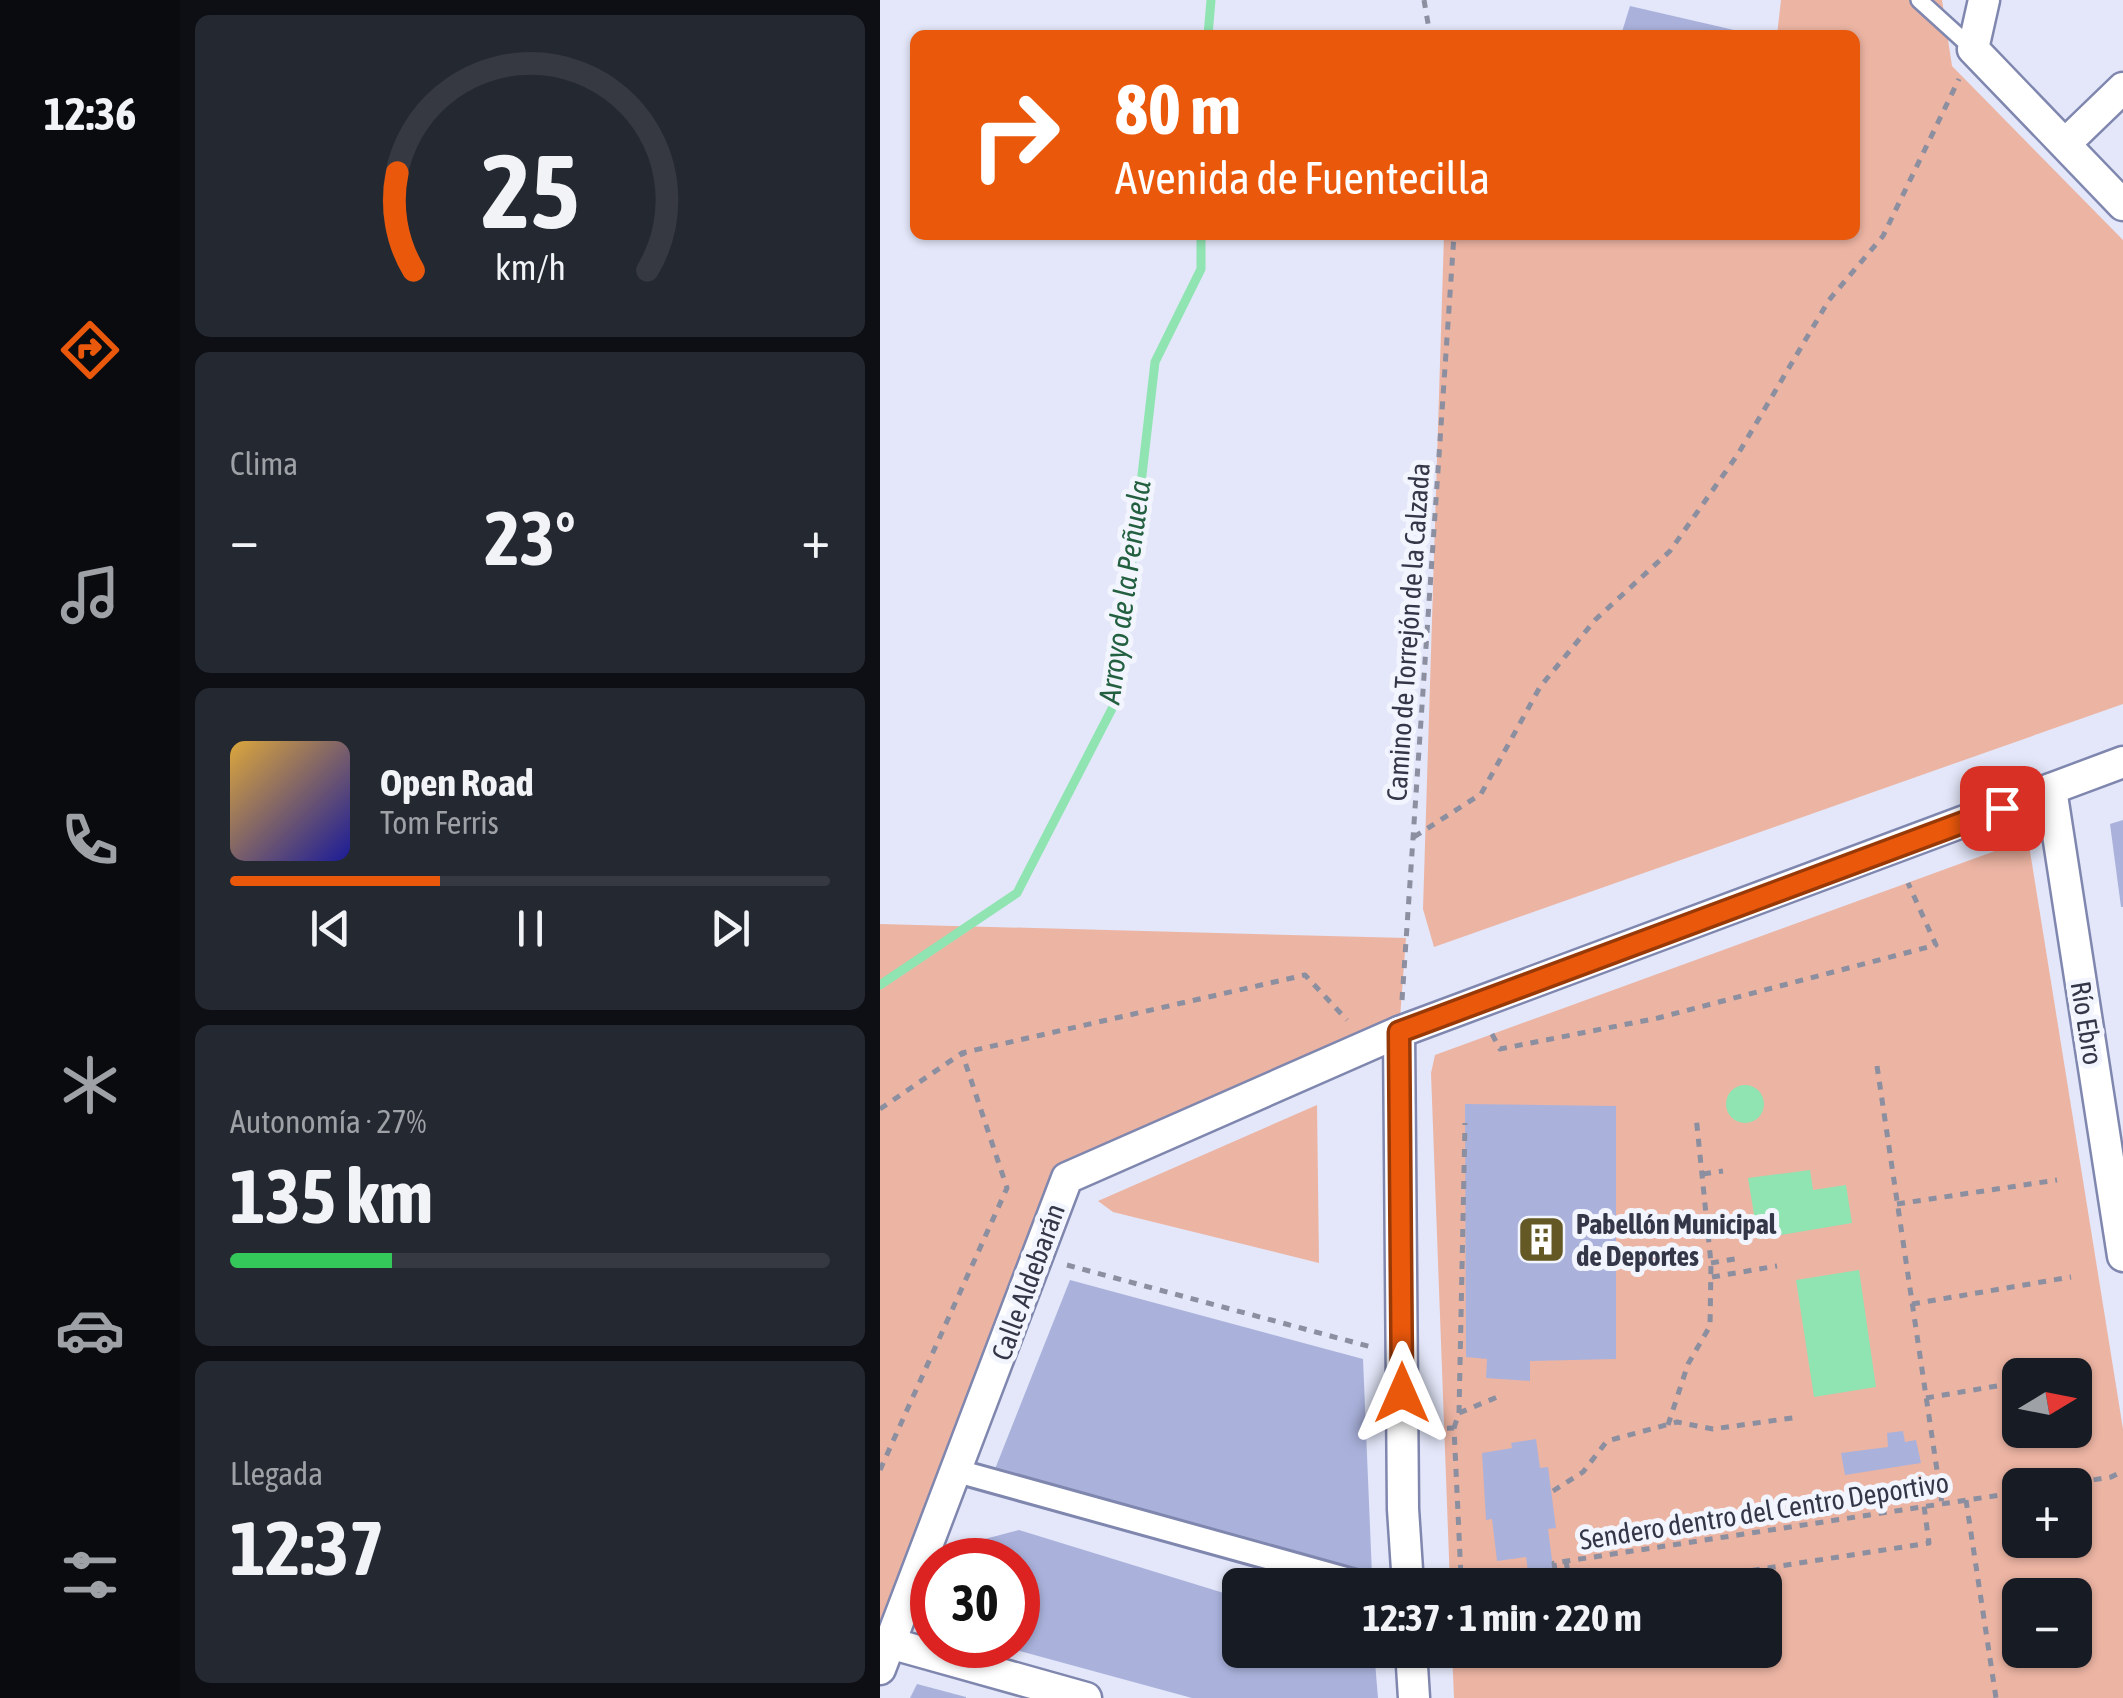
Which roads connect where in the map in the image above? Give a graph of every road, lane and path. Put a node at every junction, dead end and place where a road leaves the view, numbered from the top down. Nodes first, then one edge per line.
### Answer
1 (1424, 0) edge
2 (1919, 0) edge
3 (1984, 0) edge
4 (1429, 30) edge
5 (1973, 49) junction
6 (2123, 88) edge
7 (2065, 144) junction
8 (2123, 205) edge
9 (1454, 240) edge
10 (2123, 762) edge
11 (2051, 789) junction
12 (1414, 837) junction
13 (1908, 882) dead end
14 (1399, 1032) junction
15 (1492, 1034) dead end
16 (1370, 1044) junction
17 (962, 1054) junction
18 (1876, 1066) dead end
19 (880, 1109) edge
20 (1696, 1116) dead end
21 (1465, 1122) dead end
22 (1723, 1170) dead end
23 (1704, 1174) junction
24 (2057, 1180) dead end
25 (1897, 1204) junction
26 (2123, 1256) edge
27 (1037, 1257) junction
28 (1740, 1258) dead end
29 (1711, 1263) junction
30 (1777, 1266) dead end
31 (1712, 1277) junction
32 (2071, 1277) dead end
33 (1912, 1304) junction
34 (1402, 1355) junction
35 (2002, 1385) edge
36 (1502, 1395) dead end
37 (1926, 1398) junction
38 (1459, 1413) junction
39 (1799, 1416) dead end
40 (1668, 1424) junction
41 (1454, 1428) junction
42 (1403, 1430) junction
43 (880, 1470) edge
44 (957, 1470) junction
45 (2123, 1472) edge
46 (2092, 1481) edge
47 (1553, 1490) dead end
48 (2002, 1495) edge
49 (1966, 1500) junction
50 (1942, 1504) junction
51 (1924, 1506) junction
52 (1566, 1561) junction
53 (1307, 1568) edge
54 (1416, 1568) edge
55 (1461, 1568) edge
56 (1555, 1568) edge
57 (1567, 1568) edge
58 (1770, 1568) edge
59 (886, 1656) edge
60 (1412, 1668) edge
61 (1086, 1698) edge
62 (1414, 1698) edge
63 (1996, 1698) edge

1 - 4 path
2 - 5 lane
3 - 5 street
5 - 7 street
5 - 12 path
6 - 7 street
7 - 8 street
9 - 12 path, Camino de Torrejón de la Calzada
10 - 11 street, Calle Aldebarán
11 - 14 street, Calle Aldebarán
11 - 26 street, Río Ebro
12 - 14 path, Camino de Torrejón de la Calzada
13 - 15 path
14 - 16 street, Calle Aldebarán
14 - 34 street
16 - 17 path
16 - 27 street, Calle Aldebarán
17 - 19 path
17 - 43 path
18 - 25 path
20 - 23 path
21 - 38 path
22 - 23 path
23 - 29 path
24 - 25 path
25 - 33 path
27 - 34 path
27 - 44 street, Calle Aldebarán
28 - 29 path
29 - 31 path
30 - 31 path
31 - 40 path
32 - 33 path
33 - 37 path
34 - 42 street
35 - 37 path
36 - 38 path
37 - 50 path
38 - 41 path
39 - 40 path
40 - 47 path
41 - 42 path
41 - 55 path
42 - 54 street
44 - 53 street
44 - 59 street, Calle Aldebarán
45 - 46 path
48 - 49 path, Sendero dentro del Centro Deportivo
49 - 50 path, Sendero dentro del Centro Deportivo
49 - 63 path
50 - 51 path, Sendero dentro del Centro Deportivo
51 - 52 path, Sendero dentro del Centro Deportivo
51 - 58 path
52 - 56 path, Sendero dentro del Centro Deportivo
52 - 57 path
59 - 61 street
60 - 62 street

